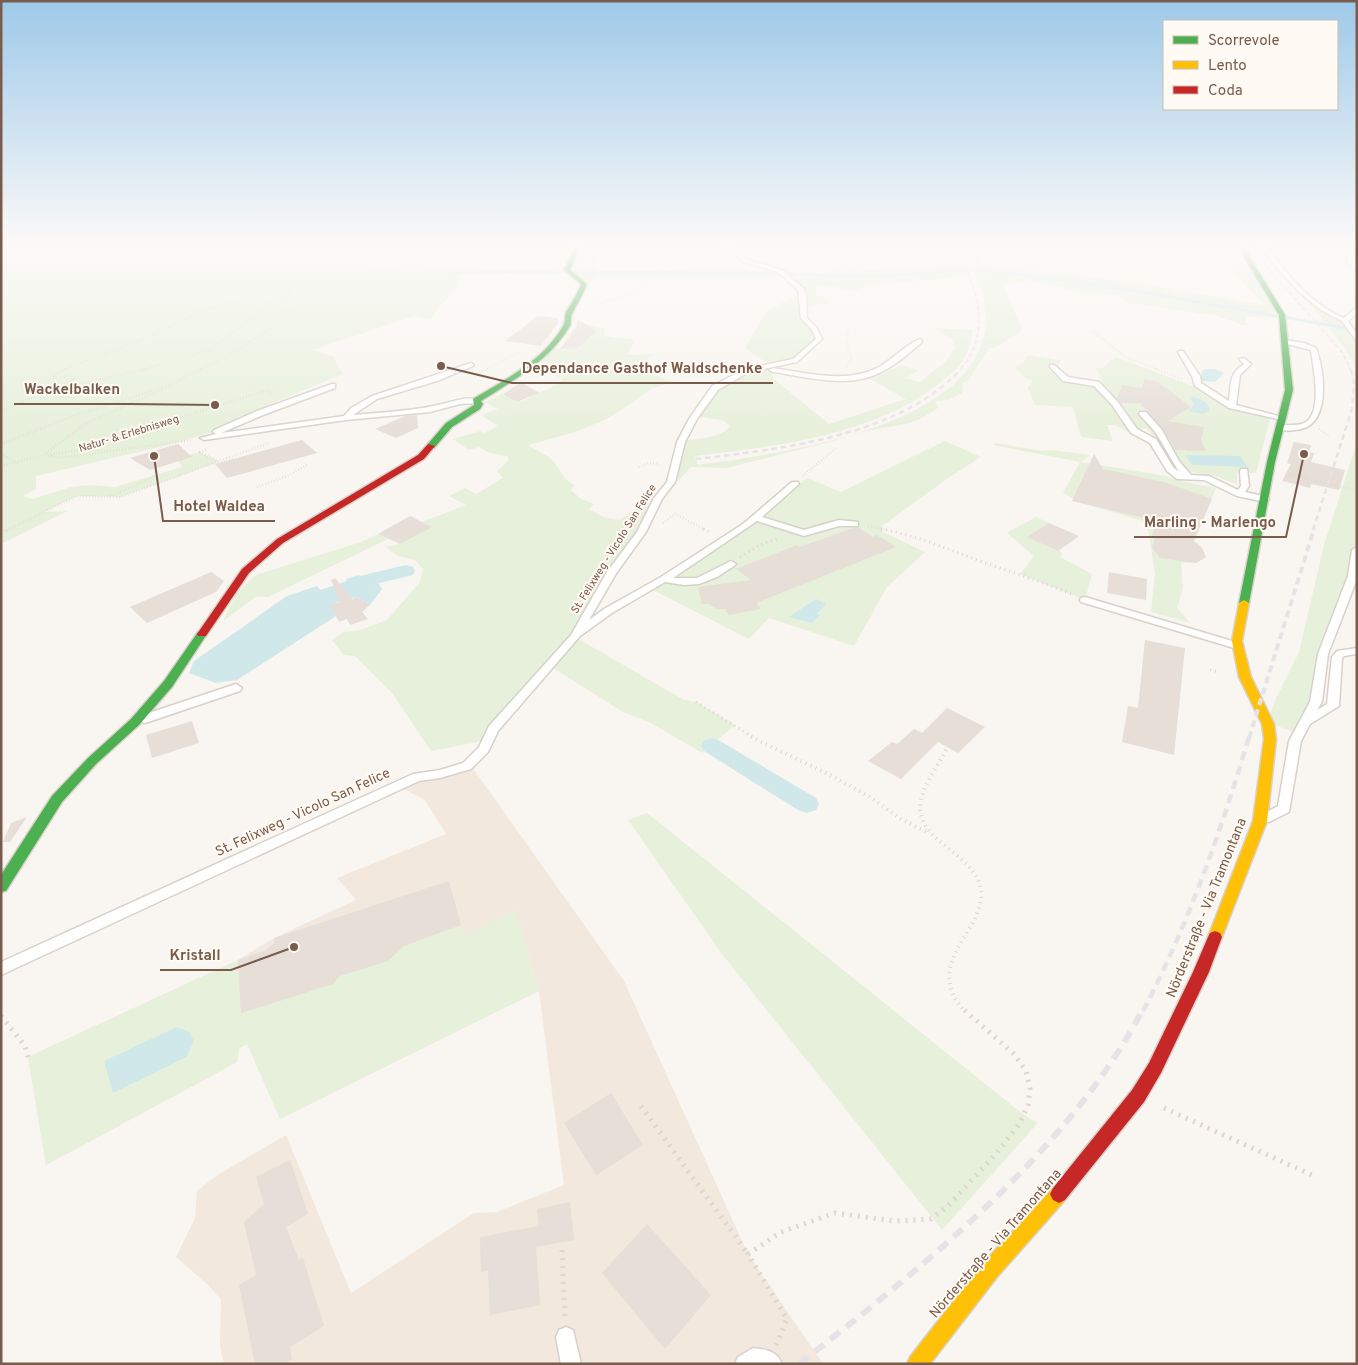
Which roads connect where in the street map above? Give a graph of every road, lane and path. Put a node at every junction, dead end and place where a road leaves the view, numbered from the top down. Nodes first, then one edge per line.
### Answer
1 (201, 311) edge
2 (262, 311) edge
3 (285, 311) edge
4 (570, 311) edge
5 (581, 311) edge
6 (804, 311) edge
7 (1278, 311) edge
8 (1325, 311) edge
9 (1356, 311) edge
10 (1344, 320) junction
11 (568, 324) junction
12 (849, 325) dead end
13 (1093, 331) dead end
14 (1357, 340) edge
15 (920, 341) dead end
16 (1285, 342) junction
17 (1181, 352) dead end
18 (1242, 359) dead end
19 (471, 365) dead end
20 (1052, 366) dead end
21 (760, 367) junction
22 (830, 376) junction
23 (170, 385) junction
24 (332, 386) dead end
25 (1202, 386) junction
26 (48, 391) junction
27 (266, 398) dead end
28 (476, 400) junction
29 (1232, 406) junction
30 (1, 411) edge
31 (1143, 414) dead end
32 (346, 418) junction
33 (1281, 423) junction
34 (204, 438) junction
35 (272, 442) dead end
36 (1, 444) edge
37 (836, 448) dead end
38 (1, 454) edge
39 (44, 455) junction
40 (18, 463) junction
41 (308, 464) dead end
42 (1, 466) edge
43 (1244, 471) dead end
44 (1341, 473) dead end
45 (154, 476) dead end
46 (1188, 476) junction
47 (1308, 476) dead end
48 (796, 484) joint
49 (1337, 486) junction
50 (257, 487) dead end
51 (1357, 490) edge
52 (1240, 494) junction
53 (104, 498) junction
54 (1265, 498) junction
55 (755, 518) junction
56 (856, 524) dead end
57 (867, 526) dead end
58 (641, 532) junction
59 (1, 533) edge
60 (804, 533) junction
61 (726, 540) junction
62 (1357, 550) edge
63 (731, 564) joint
64 (664, 579) junction
65 (1085, 600) joint
66 (575, 636) junction
67 (1238, 646) junction
68 (1357, 651) edge
69 (1210, 670) dead end
70 (1223, 673) dead end
71 (236, 688) dead end
72 (696, 702) dead end
73 (1306, 721) junction
74 (135, 722) junction
75 (946, 750) dead end
76 (1260, 821) junction
77 (932, 834) junction
78 (1, 886) edge
79 (1, 969) edge
80 (1, 1016) edge
81 (28, 1057) dead end
82 (1138, 1096) junction
83 (641, 1106) dead end
84 (1314, 1176) dead end
85 (562, 1250) dead end
86 (748, 1254) junction
87 (566, 1337) joint
88 (770, 1362) edge
89 (571, 1364) edge
90 (745, 1364) edge
91 (917, 1364) edge

1 - 26 path
2 - 26 path
3 - 23 path
4 - 11 street
5 - 11 path
6 - 21 lane, St. Felixweg - Vicolo San Felice
7 - 16 street, Nörderstraße - Via Tramontana
8 - 10 lane
9 - 10 lane
10 - 14 lane
11 - 28 street
12 - 22 path
13 - 25 path
15 - 22 lane
16 - 33 street, Nörderstraße - Via Tramontana
16 - 33 lane
17 - 25 lane
18 - 29 lane
19 - 32 lane
20 - 46 lane
21 - 22 lane
21 - 58 lane, St. Felixweg - Vicolo San Felice
23 - 36 path
23 - 39 path
24 - 34 lane
25 - 29 lane
26 - 30 path
27 - 39 path, Natur- & Erlebnisweg
28 - 32 lane
28 - 74 street
29 - 33 lane
31 - 46 lane
32 - 34 lane
33 - 54 street, Nörderstraße - Via Tramontana
34 - 39 path
35 - 53 path
37 - 48 path
38 - 40 path
39 - 40 path, Natur- & Erlebnisweg
40 - 42 path, Natur- & Erlebnisweg
41 - 50 path
43 - 52 lane
44 - 49 path
45 - 53 path
46 - 52 lane
47 - 49 path
48 - 55 lane, St. Felixweg - Vicolo San Felice
49 - 51 path
52 - 54 lane
53 - 59 path
54 - 67 street, Nörderstraße - Via Tramontana
55 - 60 lane
55 - 61 lane, St. Felixweg - Vicolo San Felice
56 - 60 lane
57 - 65 path
58 - 61 path
58 - 66 lane, St. Felixweg - Vicolo San Felice
60 - 63 path
61 - 64 lane, St. Felixweg - Vicolo San Felice
62 - 73 lane
63 - 64 lane
64 - 66 lane, St. Felixweg - Vicolo San Felice
65 - 67 lane
66 - 79 lane, St. Felixweg - Vicolo San Felice
67 - 76 street, Nörderstraße - Via Tramontana
68 - 73 lane
69 - 70 path
71 - 74 lane
72 - 77 path
73 - 76 lane
74 - 78 street
75 - 77 path
76 - 82 street, Nörderstraße - Via Tramontana
77 - 86 path
80 - 81 path
82 - 84 path
82 - 91 street, Nörderstraße - Via Tramontana
83 - 86 path
85 - 87 path
86 - 88 path
87 - 89 lane
88 - 90 lane

